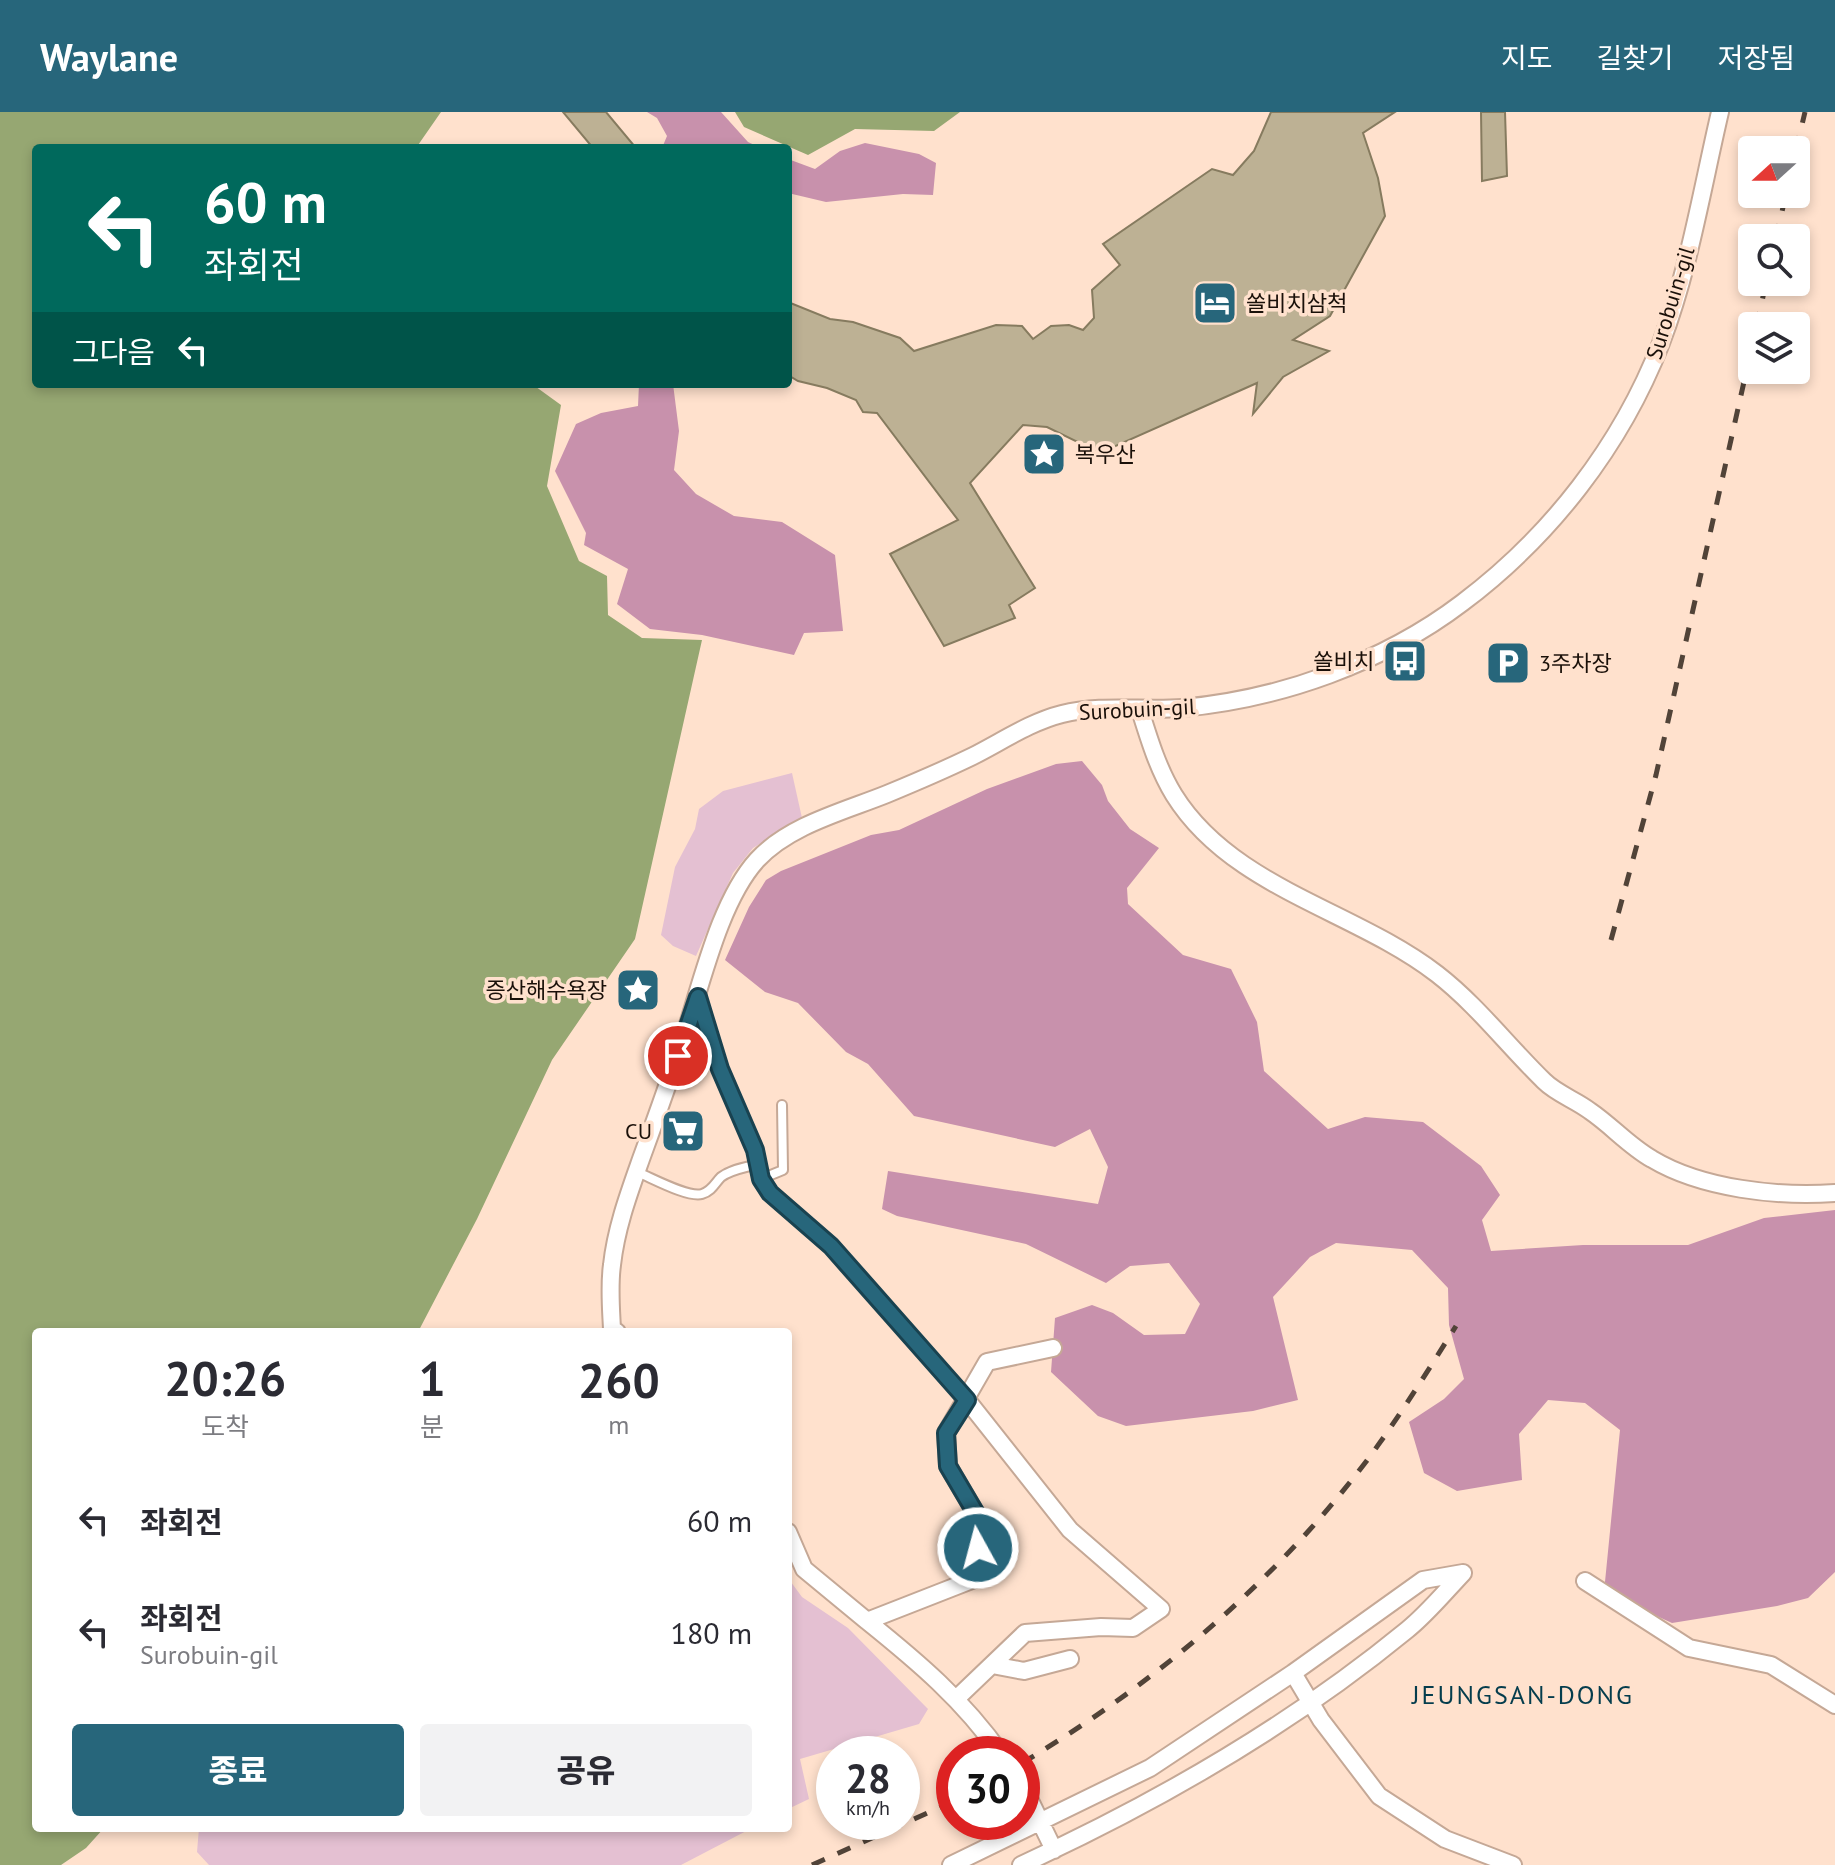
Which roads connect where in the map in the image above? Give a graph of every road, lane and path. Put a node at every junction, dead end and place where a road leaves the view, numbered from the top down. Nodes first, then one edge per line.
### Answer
1 (1720, 112) edge
2 (1140, 710) junction
3 (698, 997) junction
4 (782, 1105) dead end
5 (757, 1164) junction
6 (637, 1172) junction
7 (761, 1179) junction
8 (1835, 1193) edge
9 (612, 1328) edge
10 (1053, 1348) dead end
11 (967, 1400) junction
12 (792, 1541) edge
13 (1585, 1581) dead end
14 (867, 1621) junction
15 (1070, 1659) dead end
16 (992, 1665) junction
17 (1293, 1673) junction
18 (956, 1699) junction
19 (1311, 1703) junction
20 (1835, 1705) edge
21 (989, 1736) edge
22 (1040, 1821) joint
23 (1002, 1840) edge
24 (1054, 1850) junction
25 (951, 1865) edge
26 (1021, 1865) edge
27 (1513, 1865) edge

1 - 2 street, Surobuin-gil
2 - 3 street, Surobuin-gil
2 - 8 street
3 - 5 lane
3 - 6 street, Surobuin-gil
4 - 7 lane
5 - 6 lane
5 - 7 lane
6 - 9 street, Surobuin-gil
7 - 11 lane
10 - 11 street
11 - 14 street
11 - 16 street
12 - 14 street
13 - 20 street
14 - 18 street
15 - 16 street
16 - 18 street
17 - 19 street
17 - 19 street
17 - 22 street
18 - 21 street
19 - 24 street
19 - 27 street
22 - 24 street
23 - 25 street
24 - 26 street

